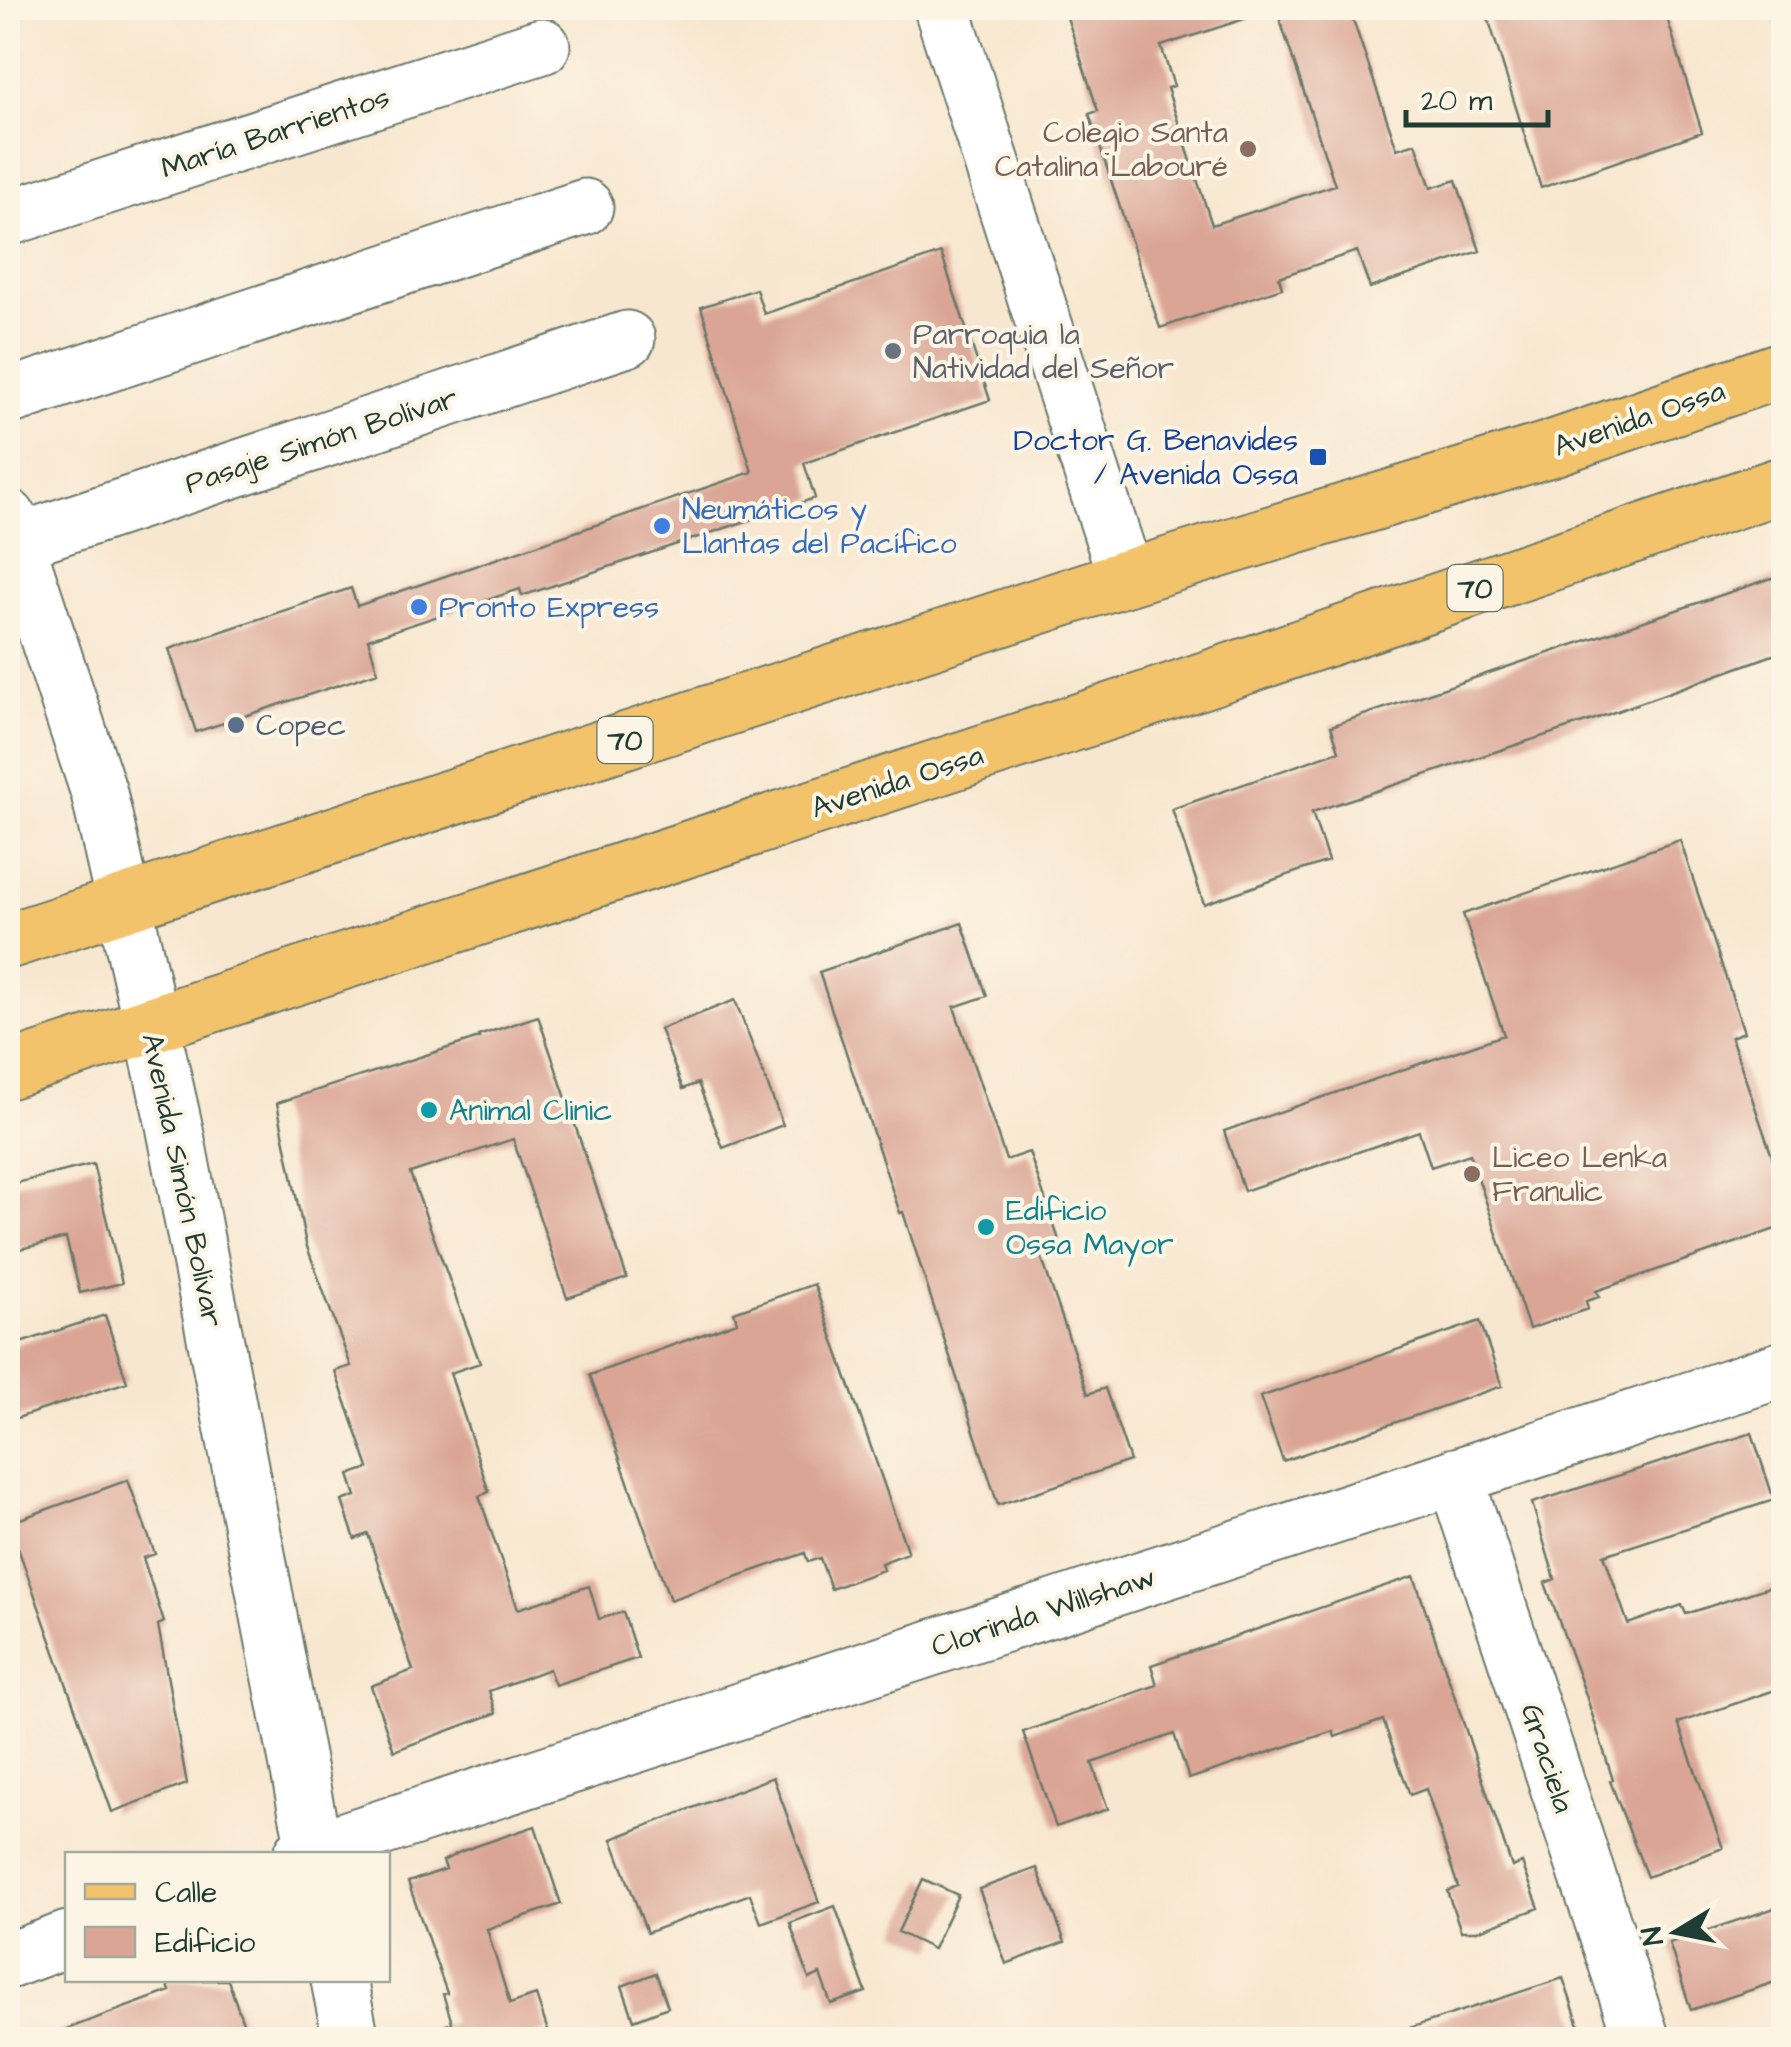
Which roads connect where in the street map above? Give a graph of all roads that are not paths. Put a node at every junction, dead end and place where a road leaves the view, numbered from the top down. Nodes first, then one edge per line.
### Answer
1 (942, 8) edge
2 (542, 46) dead end
3 (584, 206) dead end
4 (8, 218) edge
5 (627, 339) dead end
6 (1784, 370) edge
7 (8, 397) edge
8 (1784, 484) edge
9 (12, 529) edge
10 (1126, 578) junction
11 (124, 902) junction
12 (8, 940) edge
13 (151, 1024) junction
14 (8, 1071) edge
15 (1784, 1369) edge
16 (1455, 1476) junction
17 (310, 1852) edge
18 (313, 1852) edge
19 (65, 1940) edge
20 (8, 1960) edge
21 (339, 1982) edge
22 (351, 2040) edge
23 (1642, 2040) edge

1 - 10 street
2 - 4 street, María Barrientos
3 - 7 street
5 - 9 street, Pasaje Simón Bolívar
6 - 10 main road, Avenida Ossa / 70
8 - 13 main road, Avenida Ossa / 70
9 - 11 street, Avenida Simón Bolívar
10 - 11 main road, Avenida Ossa / 70
11 - 12 main road, Avenida Ossa / 70
11 - 13 street, Avenida Simón Bolívar
13 - 14 main road, Avenida Ossa / 70
13 - 17 street, Avenida Simón Bolívar
15 - 16 street, Clorinda Willshaw
16 - 18 street, Clorinda Willshaw
16 - 23 street, Graciela
19 - 20 street
21 - 22 street

